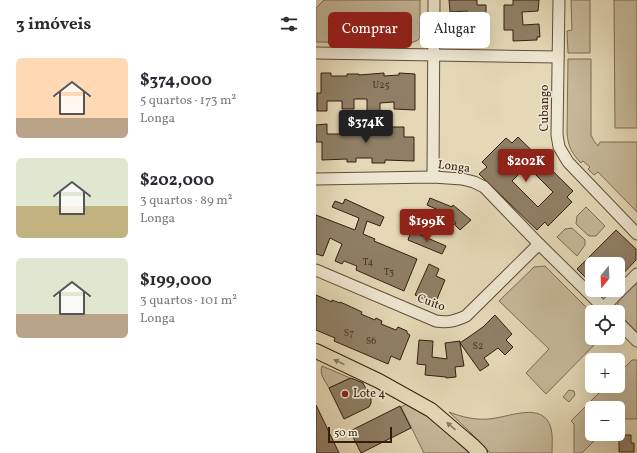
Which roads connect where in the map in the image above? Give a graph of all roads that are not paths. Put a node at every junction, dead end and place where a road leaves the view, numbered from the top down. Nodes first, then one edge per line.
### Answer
1 (434, 0) edge
2 (558, 0) edge
3 (316, 53) edge
4 (434, 55) junction
5 (558, 57) junction
6 (434, 177) junction
7 (316, 179) edge
8 (637, 234) edge
9 (539, 244) junction
10 (316, 270) edge
11 (637, 274) edge
12 (601, 305) edge
13 (610, 305) edge
14 (625, 329) edge
15 (637, 340) edge
16 (316, 351) edge
17 (480, 453) edge

1 - 4 street
2 - 5 street, Cubango
3 - 4 street
4 - 5 street
4 - 6 street
5 - 8 street, Cubango
6 - 7 street, Longa
6 - 9 street, Longa
9 - 10 street, Cuito
9 - 12 street, Longa
11 - 13 street
14 - 15 street
17 -> 16 main road

